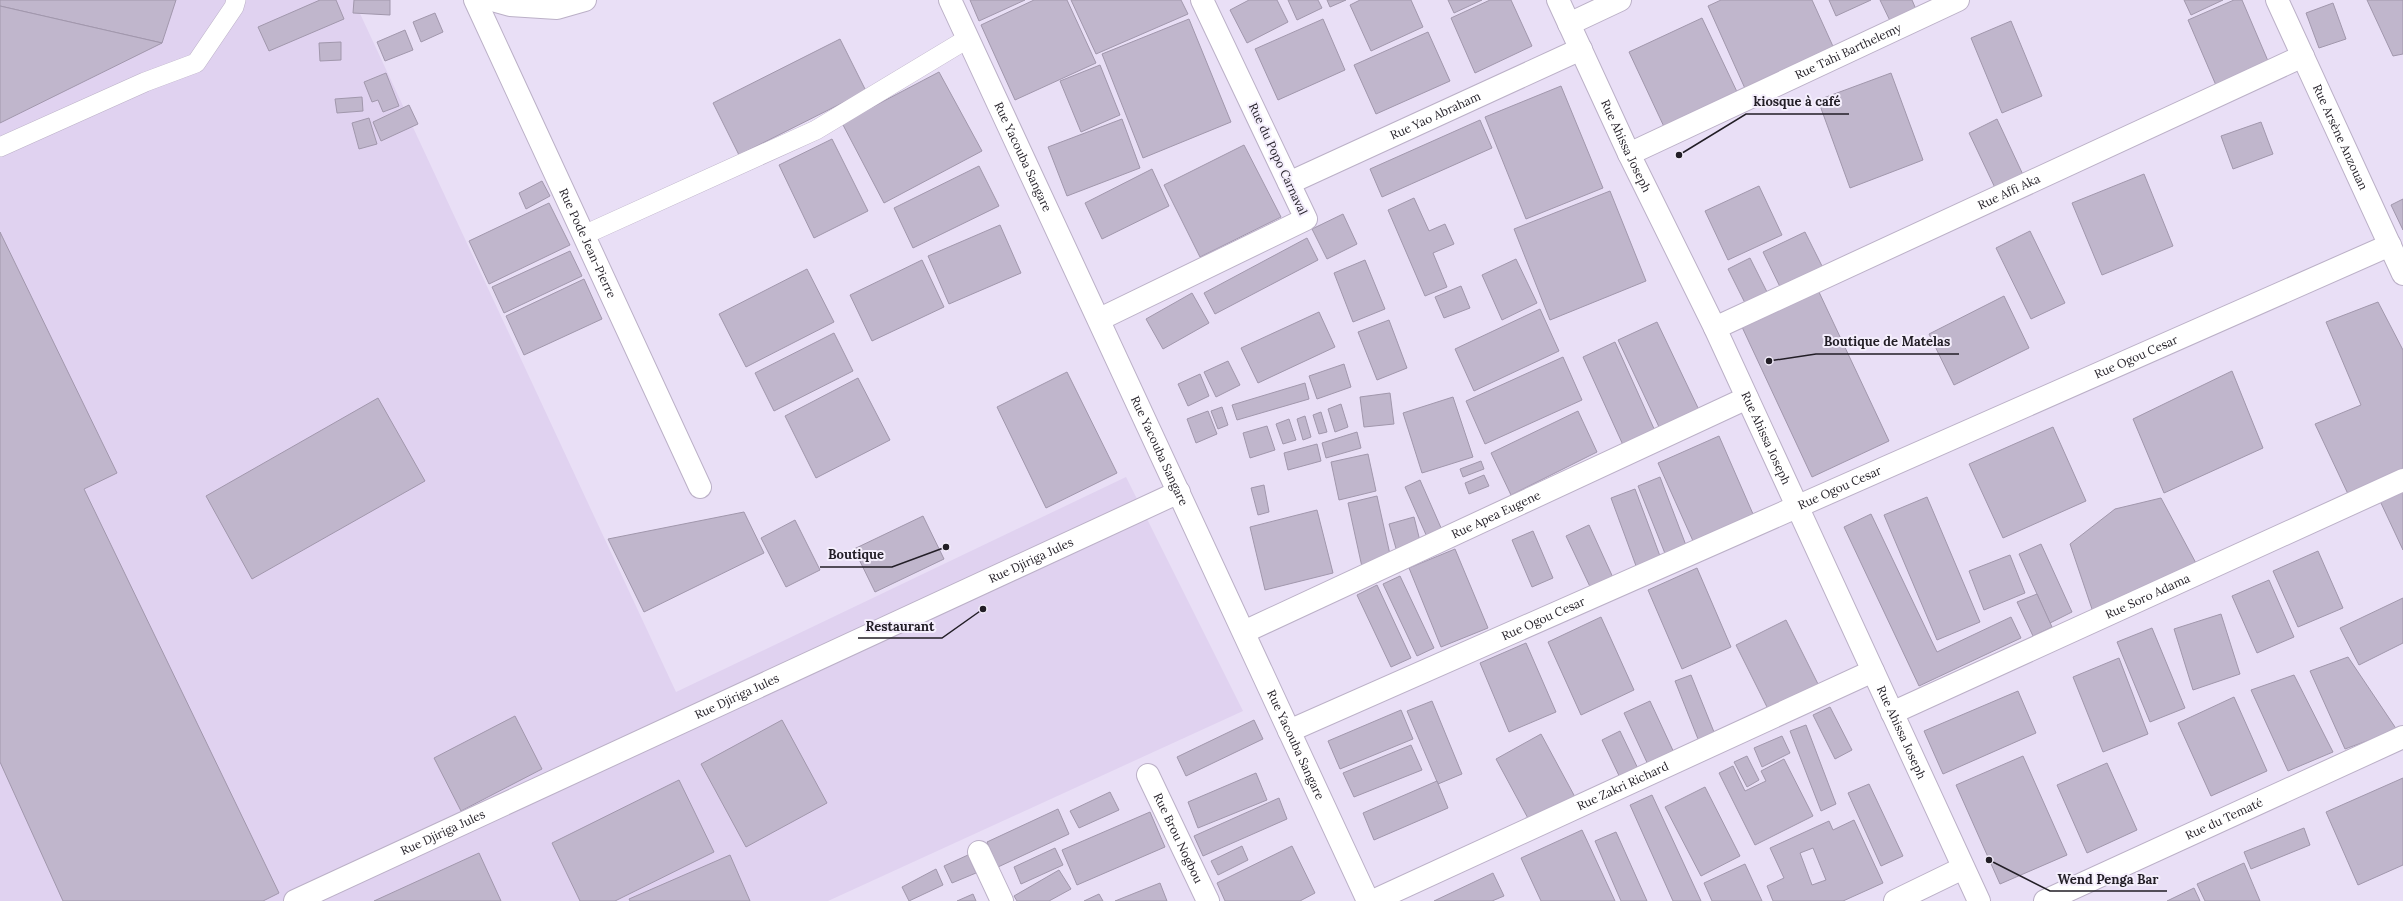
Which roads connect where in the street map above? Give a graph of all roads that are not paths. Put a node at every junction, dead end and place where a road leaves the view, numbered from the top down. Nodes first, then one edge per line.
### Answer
1 (236, 0) edge
2 (475, 0) edge
3 (492, 0) edge
4 (585, 0) edge
5 (950, 0) edge
6 (1202, 0) edge
7 (1558, 0) edge
8 (1620, 0) edge
9 (1958, 0) edge
10 (2277, 0) edge
11 (1569, 24) junction
12 (967, 39) junction
13 (1581, 49) junction
14 (2303, 56) junction
15 (0, 147) edge
16 (1629, 154) junction
17 (1290, 183) junction
18 (584, 235) junction
19 (2390, 245) junction
20 (2403, 274) edge
21 (1100, 319) junction
22 (1715, 328) junction
23 (1747, 398) junction
24 (2403, 480) edge
25 (700, 487) dead end
26 (1179, 492) junction
27 (1797, 505) junction
28 (1244, 632) junction
29 (1873, 671) junction
30 (1892, 714) junction
31 (1289, 731) junction
32 (2403, 736) edge
33 (1148, 775) dead end
34 (979, 852) dead end
35 (1963, 868) junction
36 (295, 901) edge
37 (1002, 901) edge
38 (1208, 901) edge
39 (1368, 901) edge
40 (1373, 901) edge
41 (1895, 901) edge
42 (1978, 901) edge
43 (2044, 901) edge

1 - 15 lane
2 - 18 street, Rue Pode Jean-Pierre
3 - 4 street
5 - 12 street, Rue Yacouba Sangare
6 - 17 street, Rue du Popo Carnaval
7 - 11 street, Rue Ahissa Joseph
8 - 11 street
9 - 16 street, Rue Tahi Barthelemy
10 - 14 street, Rue Arsène Anzouan
11 - 13 street, Rue Ahissa Joseph
12 - 18 lane
12 - 21 street, Rue Yacouba Sangare
13 - 16 street, Rue Ahissa Joseph
13 - 17 street, Rue Yao Abraham
14 - 19 street, Rue Arsène Anzouan
14 - 22 street, Rue Affi Aka
16 - 22 street, Rue Ahissa Joseph
17 - 21 street, Rue du Popo Carnaval
18 - 25 street, Rue Pode Jean-Pierre
19 - 20 street, Rue Arsène Anzouan
19 - 27 street, Rue Ogou Cesar
21 - 26 street, Rue Yacouba Sangare
22 - 23 street, Rue Ahissa Joseph
23 - 27 street, Rue Ahissa Joseph
23 - 28 street, Rue Apea Eugene
24 - 30 street, Rue Soro Adama
26 - 28 street, Rue Yacouba Sangare
26 - 36 street, Rue Djiriga Jules
27 - 29 street, Rue Ahissa Joseph
27 - 31 street, Rue Ogou Cesar
28 - 31 street, Rue Yacouba Sangare
29 - 30 street, Rue Ahissa Joseph
29 - 40 street, Rue Zakri Richard
30 - 35 street, Rue Ahissa Joseph
31 - 39 street, Rue Yacouba Sangare
32 - 43 street, Rue du Tematé
33 - 38 street, Rue Brou Nogbou
34 - 37 street
35 - 41 street
35 - 42 street, Rue Ahissa Joseph

